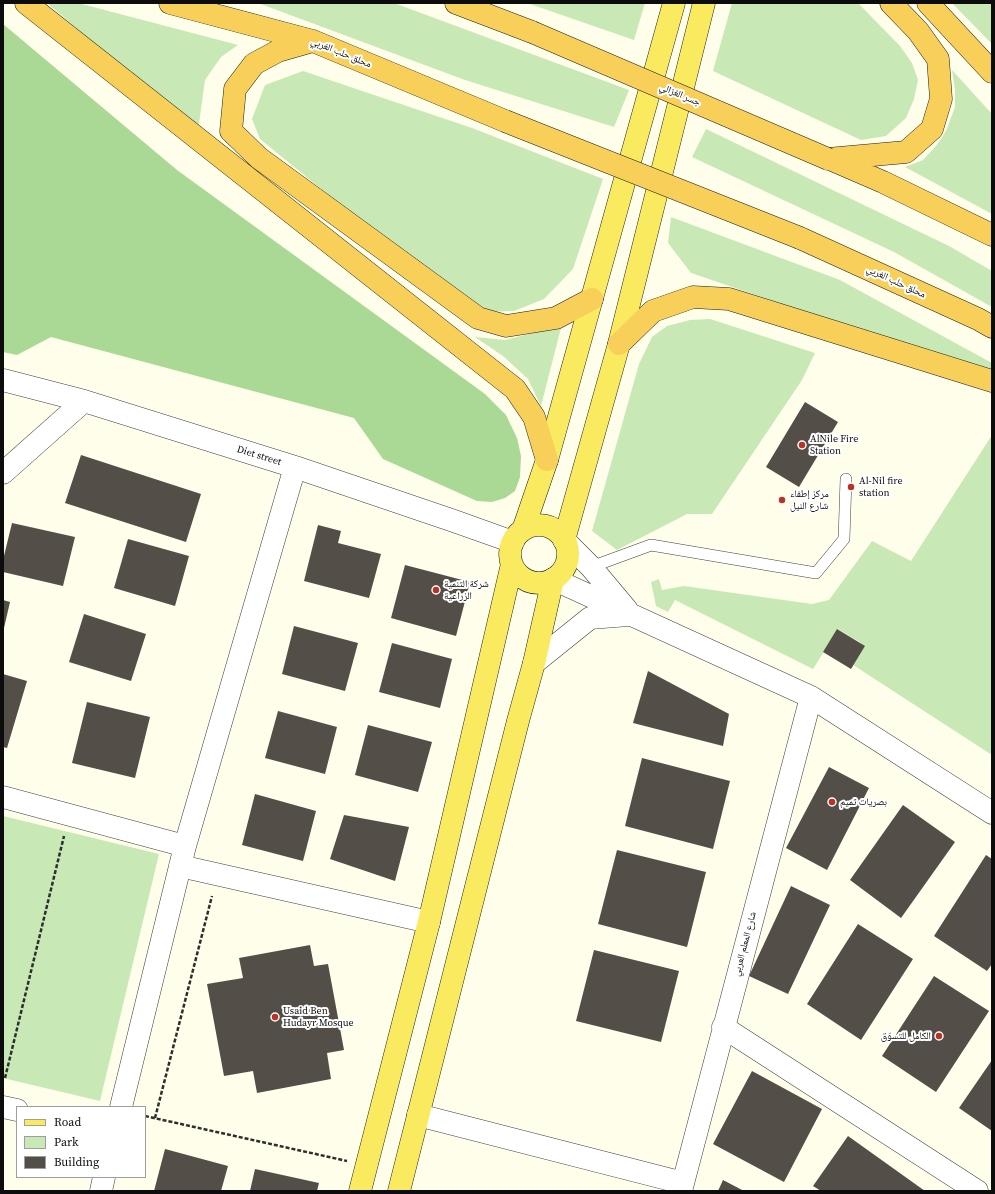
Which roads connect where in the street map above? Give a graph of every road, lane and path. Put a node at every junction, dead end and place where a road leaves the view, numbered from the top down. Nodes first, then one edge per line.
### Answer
1 (26, 3) edge
2 (170, 3) edge
3 (456, 3) edge
4 (674, 3) edge
5 (704, 3) edge
6 (891, 3) edge
7 (928, 3) edge
8 (313, 41) junction
9 (992, 72) edge
10 (828, 159) junction
11 (992, 235) edge
12 (592, 299) junction
13 (992, 327) edge
14 (619, 344) junction
15 (3, 380) edge
16 (992, 381) edge
17 (84, 401) junction
18 (546, 460) junction
19 (295, 468) junction
20 (3, 473) edge
21 (846, 478) dead end
22 (518, 536) junction
23 (564, 540) junction
24 (512, 564) junction
25 (591, 567) junction
26 (553, 579) junction
27 (631, 615) junction
28 (534, 663) junction
29 (811, 697) junction
30 (3, 797) edge
31 (992, 813) edge
32 (70, 814) junction
33 (183, 856) junction
34 (218, 874) junction
35 (429, 922) junction
36 (723, 1027) junction
37 (5, 1078) dead end
38 (121, 1106) edge
39 (3, 1107) edge
40 (16, 1110) edge
41 (418, 1115) junction
42 (146, 1116) edge
43 (155, 1118) junction
44 (367, 1165) junction
45 (104, 1178) edge
46 (682, 1187) edge
47 (101, 1191) edge
48 (360, 1191) edge
49 (399, 1191) edge
50 (977, 1191) edge

1 - 18 highway
2 - 8 highway, محلق حلب الغربي
3 - 10 highway, جسر الغزالي, bridge
4 - 12 main road
5 - 14 main road
6 - 10 highway
7 - 9 highway
8 - 12 highway
8 - 13 highway, محلق حلب الغربي, bridge
10 - 11 highway
12 - 18 main road
14 - 16 highway
14 - 23 main road
15 - 17 street, Diet street
17 - 19 street, Diet street
17 - 20 street
18 - 22 main road
19 - 22 street, Diet street
19 - 33 street
21 - 25 lane
22 - 23 main road
22 - 24 main road
23 - 25 street
23 - 26 main road
24 - 26 main road
24 - 35 main road
25 - 27 street
26 - 27 street
26 - 28 main road
27 - 28 street
27 - 29 street
28 - 41 main road
29 - 31 street
29 - 36 street, شارع المعلم العربي
30 - 32 street
32 - 33 street
32 - 37 path
33 - 34 street
33 - 38 street
34 - 35 street
34 - 43 path
35 - 44 main road
36 - 46 street, شارع المعلم العربي
36 - 50 street
39 - 40 street
41 - 46 street
41 - 49 main road
42 - 43 path
43 - 44 path
44 - 48 main road
45 - 47 street

